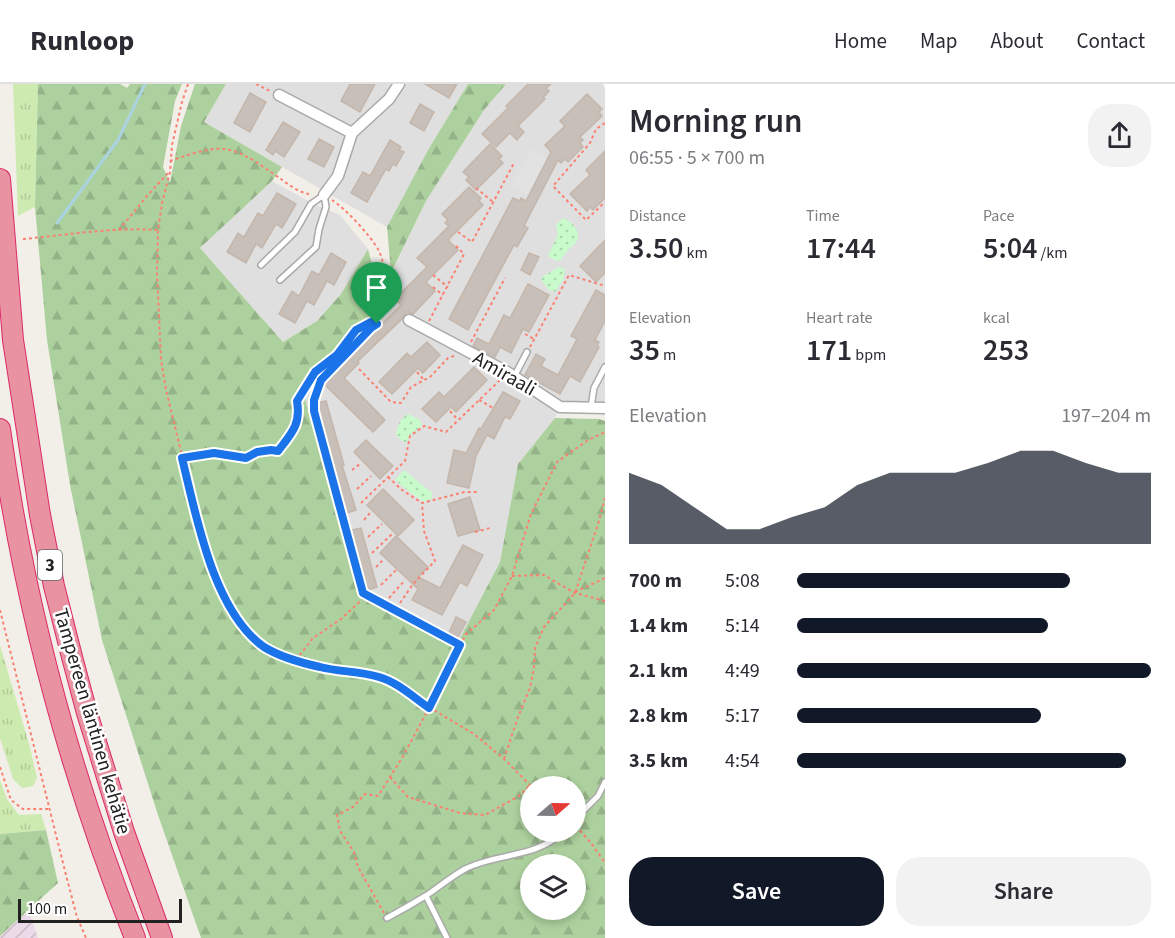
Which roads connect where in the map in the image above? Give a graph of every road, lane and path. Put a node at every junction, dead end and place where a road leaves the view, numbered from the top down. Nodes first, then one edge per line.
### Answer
1 (188, 84) edge
2 (256, 84) edge
3 (399, 84) edge
4 (279, 95) joint
5 (605, 123) edge
6 (352, 133) junction
7 (170, 161) junction
8 (514, 163) dead end
9 (170, 172) junction
10 (0, 179) edge
11 (476, 189) dead end
12 (324, 195) junction
13 (493, 202) junction
14 (605, 202) edge
15 (119, 230) junction
16 (158, 230) junction
17 (458, 232) dead end
18 (22, 239) dead end
19 (456, 246) dead end
20 (261, 265) dead end
21 (433, 275) dead end
22 (505, 278) dead end
23 (280, 280) dead end
24 (448, 286) junction
25 (605, 286) edge
26 (433, 287) dead end
27 (443, 295) junction
28 (409, 320) dead end
29 (377, 324) junction
30 (425, 329) junction
31 (525, 334) dead end
32 (534, 339) junction
33 (466, 351) junction
34 (527, 352) joint
35 (605, 367) edge
36 (359, 369) dead end
37 (417, 372) dead end
38 (511, 375) junction
39 (424, 380) junction
40 (479, 400) junction
41 (591, 407) junction
42 (493, 408) dead end
43 (605, 408) edge
44 (450, 411) dead end
45 (458, 420) junction
46 (0, 429) edge
47 (605, 432) edge
48 (182, 458) junction
49 (360, 464) dead end
50 (352, 471) dead end
51 (371, 476) dead end
52 (388, 477) junction
53 (357, 489) dead end
54 (478, 492) dead end
55 (605, 498) edge
56 (361, 502) dead end
57 (422, 503) junction
58 (370, 513) dead end
59 (363, 520) dead end
60 (382, 524) dead end
61 (490, 528) dead end
62 (475, 532) dead end
63 (392, 534) dead end
64 (368, 537) dead end
65 (372, 553) dead end
66 (384, 559) dead end
67 (376, 567) dead end
68 (396, 570) dead end
69 (512, 576) junction
70 (605, 578) edge
71 (405, 580) dead end
72 (381, 585) dead end
73 (575, 593) junction
74 (367, 596) junction
75 (389, 598) dead end
76 (605, 601) edge
77 (400, 603) dead end
78 (0, 610) edge
79 (460, 645) junction
80 (296, 660) junction
81 (429, 708) junction
82 (504, 759) junction
83 (0, 767) edge
84 (521, 776) edge
85 (390, 777) junction
86 (605, 782) edge
87 (520, 795) edge
88 (586, 808) edge
89 (50, 809) junction
90 (586, 837) edge
91 (550, 842) edge
92 (605, 863) edge
93 (426, 896) junction
94 (387, 918) joint
95 (86, 938) edge
96 (135, 938) edge
97 (162, 938) edge
98 (447, 938) edge

1 - 7 path
2 - 4 path
3 - 6 street
4 - 6 street
5 - 14 path
6 - 12 street
7 - 9 path
7 - 12 path
8 - 13 path
9 - 15 path
9 - 16 path
10 - 97 highway, Tampereen läntinen kehätie / 3
11 - 13 path
12 - 20 lane
12 - 23 lane
12 - 29 path
13 - 17 path
15 - 16 path
15 - 18 path
16 - 48 path
19 - 24 path
21 - 24 path
22 - 33 path
24 - 27 path
25 - 32 path
26 - 27 path
27 - 30 path
28 - 30 street, Amiraali
29 - 48 path
29 - 74 path
30 - 33 street, Amiraali
31 - 32 path
32 - 34 path
33 - 38 street, Amiraali
33 - 39 path
34 - 38 lane
35 - 41 lane
36 - 39 path
37 - 39 path
38 - 40 path
38 - 41 street, Amiraali
40 - 42 path
40 - 45 path
41 - 43 street, Amiraali
44 - 45 path
45 - 52 path
46 - 96 highway, Tampereen läntinen kehätie / 3
47 - 69 path
48 - 80 path
49 - 50 path
51 - 53 path
52 - 56 path
52 - 57 path
54 - 57 path
55 - 73 path
57 - 77 path
58 - 59 path
60 - 64 path
61 - 62 path
63 - 65 path
66 - 67 path
68 - 72 path
69 - 73 path
69 - 79 path
70 - 73 path
71 - 75 path
73 - 76 path
73 - 82 path
74 - 79 path
74 - 80 path
78 - 89 path
79 - 81 path
80 - 81 path
81 - 82 path
81 - 85 path
82 - 84 path
83 - 89 path
85 - 87 path
85 - 94 path
86 - 88 lane
89 - 95 path
90 - 92 path
91 - 93 lane
93 - 94 lane
93 - 98 lane

